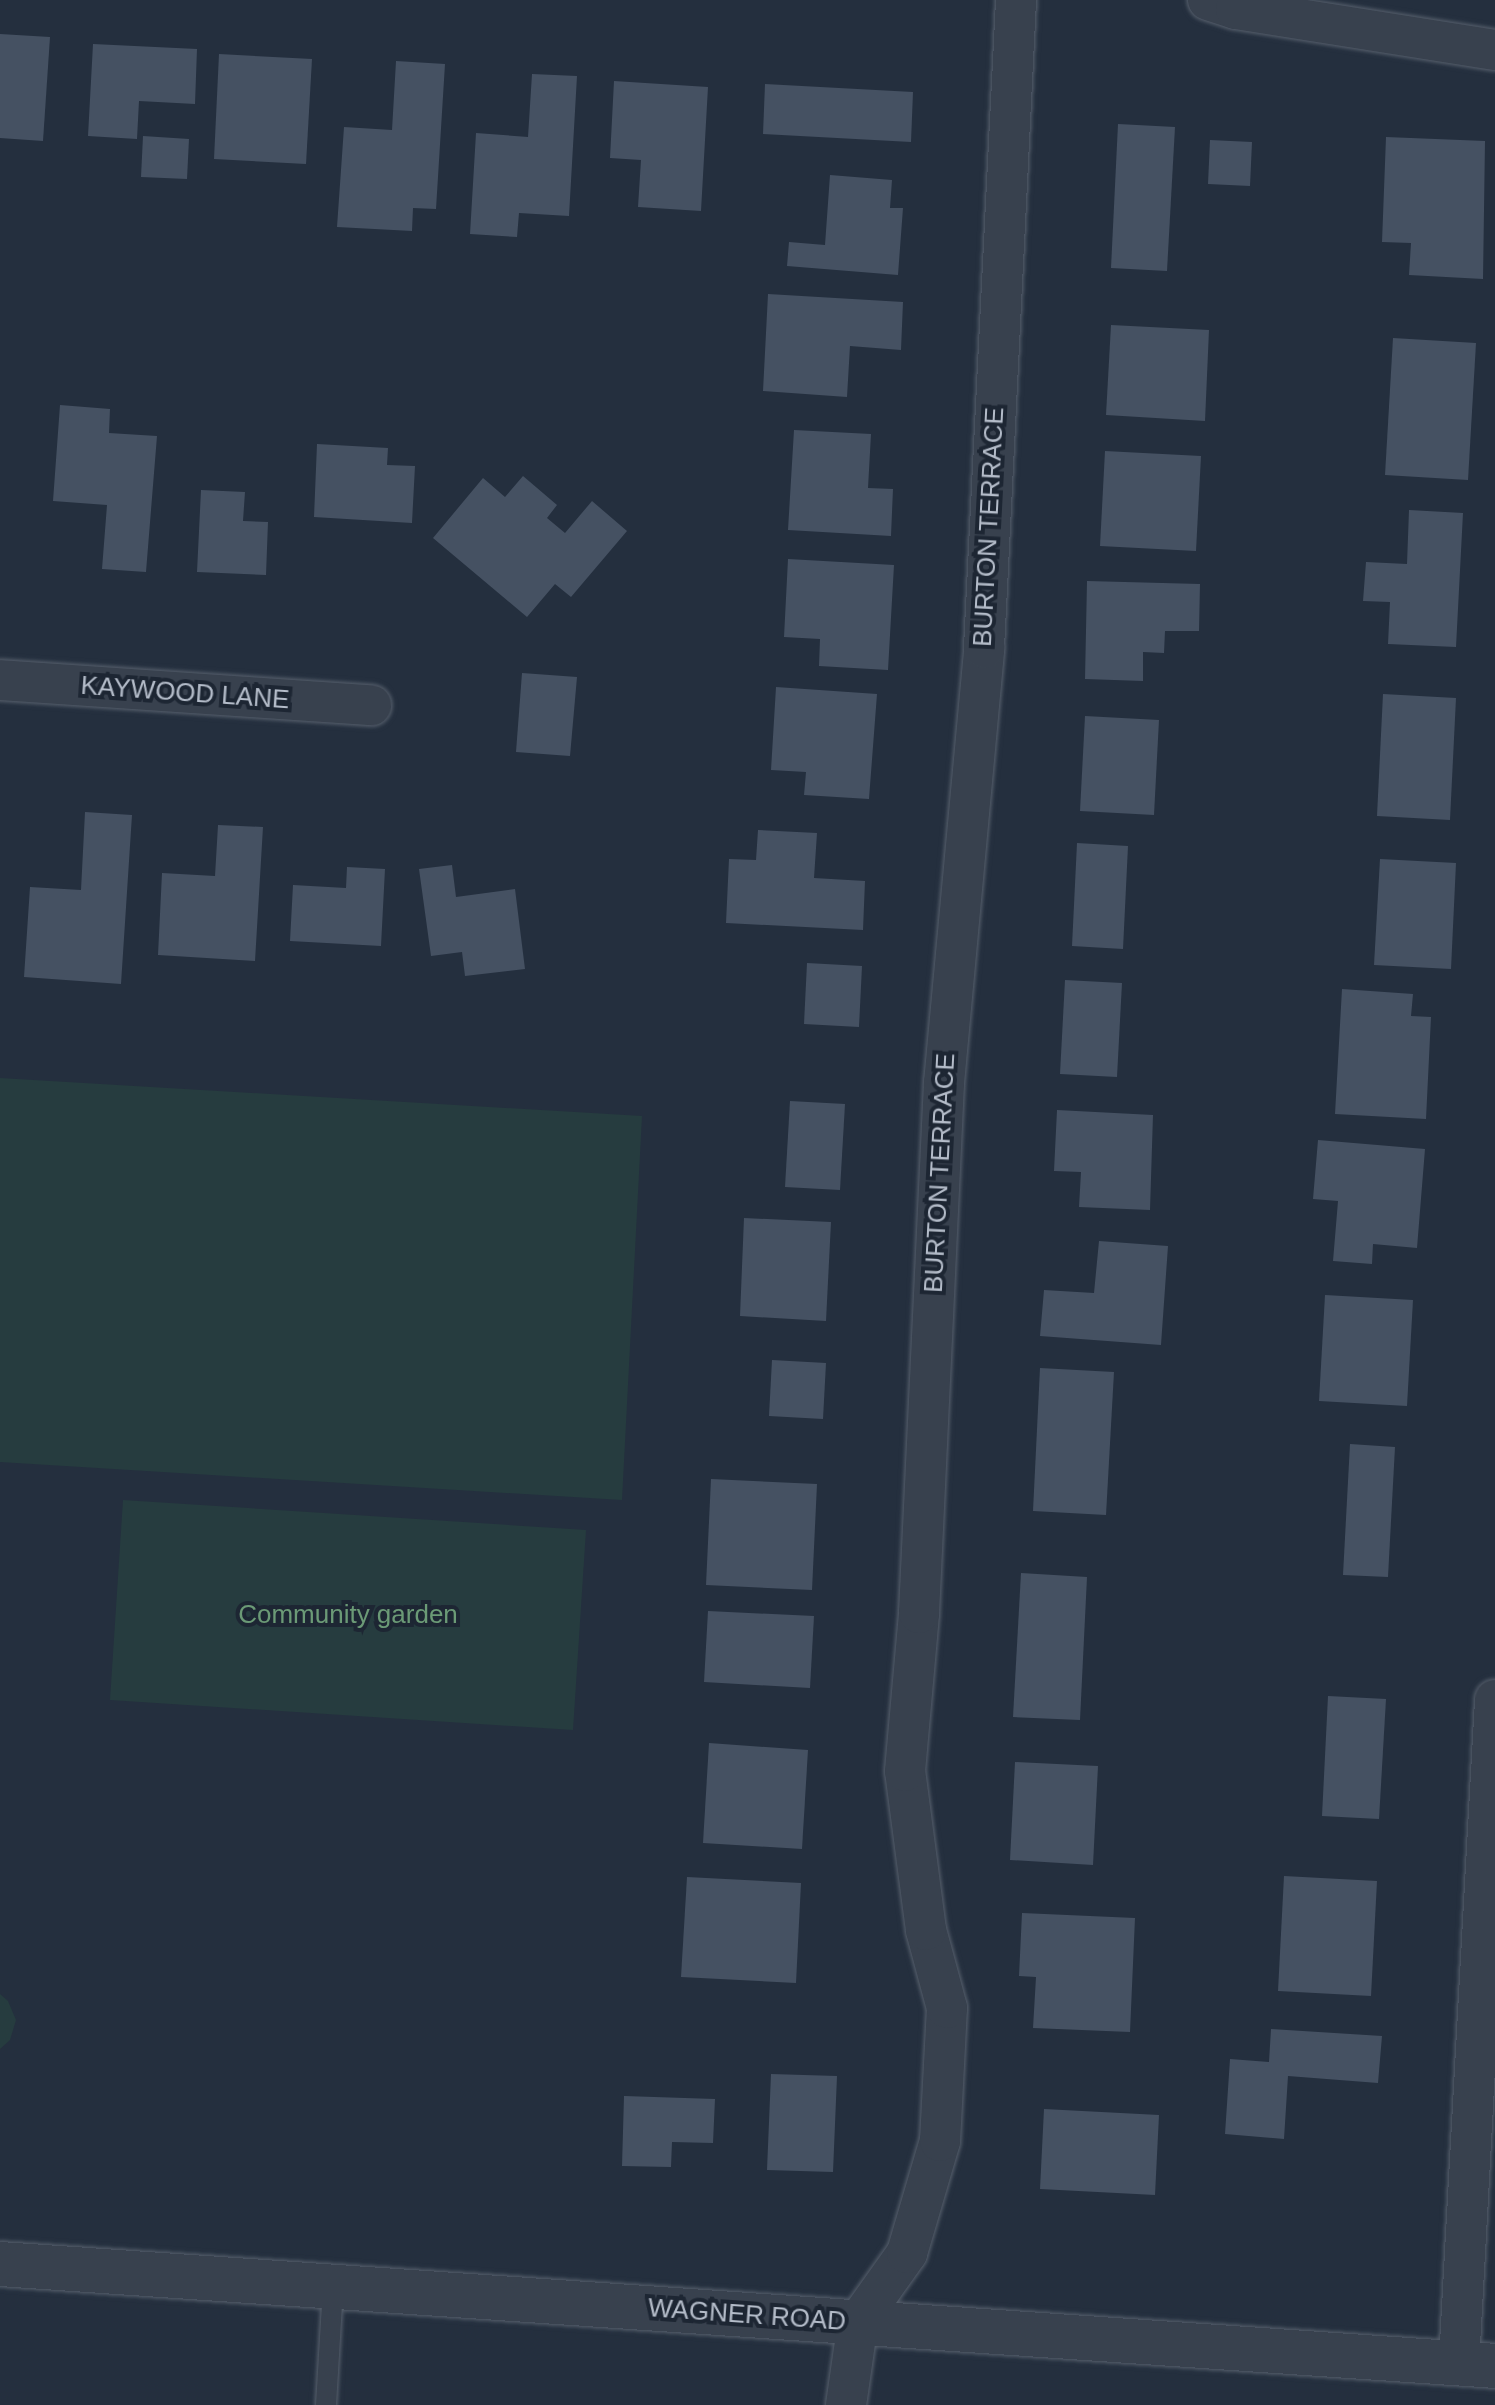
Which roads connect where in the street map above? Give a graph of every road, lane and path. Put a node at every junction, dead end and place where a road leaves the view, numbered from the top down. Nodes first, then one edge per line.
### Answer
1 (1016, 0) edge
2 (1208, 0) edge
3 (1495, 50) edge
4 (0, 680) edge
5 (371, 705) dead end
6 (1495, 1700) edge
7 (0, 2264) edge
8 (333, 2287) junction
9 (858, 2322) junction
10 (1477, 2364) edge
11 (326, 2405) edge
12 (846, 2405) edge

1 - 9 street, BURTON TERRACE
2 - 3 street
4 - 5 street, KAYWOOD LANE
6 - 10 street
7 - 8 street, WAGNER ROAD
8 - 9 street, WAGNER ROAD
8 - 11 lane
9 - 10 street, WAGNER ROAD
9 - 12 street

